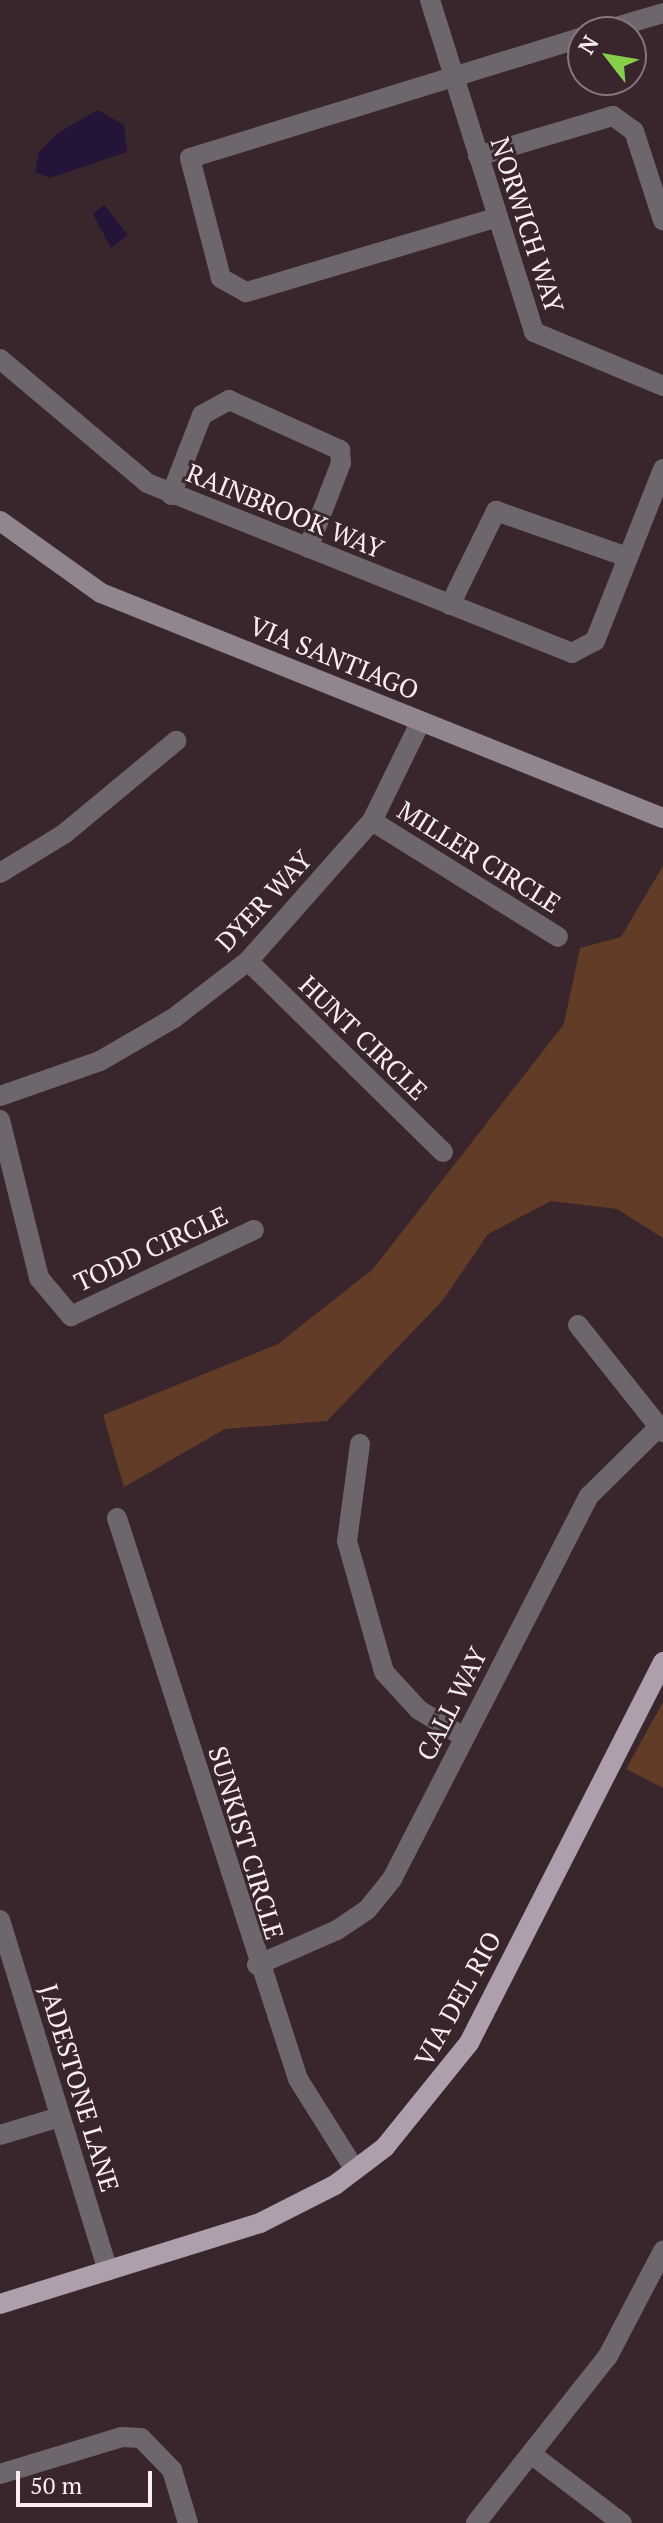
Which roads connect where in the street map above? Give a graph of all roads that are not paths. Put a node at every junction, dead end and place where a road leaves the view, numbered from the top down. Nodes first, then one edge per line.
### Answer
1 (430, 0) edge
2 (567, 42) edge
3 (453, 76) junction
4 (478, 156) junction
5 (495, 218) junction
6 (663, 220) edge
7 (0, 359) edge
8 (663, 386) edge
9 (663, 469) edge
10 (171, 495) junction
11 (0, 521) edge
12 (308, 548) junction
13 (627, 557) junction
14 (450, 605) junction
15 (421, 721) junction
16 (176, 741) dead end
17 (663, 818) edge
18 (372, 821) junction
19 (0, 873) edge
20 (558, 937) dead end
21 (248, 961) junction
22 (0, 1096) edge
23 (0, 1120) edge
24 (443, 1152) dead end
25 (254, 1230) dead end
26 (578, 1325) dead end
27 (661, 1429) edge
28 (360, 1444) dead end
29 (117, 1518) dead end
30 (663, 1662) edge
31 (464, 1737) junction
32 (0, 1920) edge
33 (257, 1965) junction
34 (60, 2117) junction
35 (0, 2135) edge
36 (355, 2170) junction
37 (663, 2251) edge
38 (108, 2271) junction
39 (0, 2304) edge
40 (535, 2457) junction
41 (0, 2474) edge
42 (188, 2523) edge
43 (476, 2523) edge
44 (622, 2523) edge

1 - 3 street, NORWICH WAY
2 - 3 street
3 - 4 street, NORWICH WAY
3 - 5 street
4 - 5 street, NORWICH WAY
4 - 6 street
5 - 8 street, NORWICH WAY
7 - 10 street, RAINBROOK WAY
9 - 13 street
10 - 12 street, RAINBROOK WAY
10 - 12 street
11 - 15 street, VIA SANTIAGO
12 - 14 street, RAINBROOK WAY
13 - 14 street
13 - 14 street, RAINBROOK WAY
15 - 17 street, VIA SANTIAGO
15 - 18 street, DYER WAY
16 - 19 street
18 - 20 street, MILLER CIRCLE
18 - 21 street, DYER WAY
21 - 22 street, DYER WAY
21 - 24 street, HUNT CIRCLE
23 - 25 street, TODD CIRCLE
26 - 27 street
27 - 31 street, CALL WAY
28 - 31 street
29 - 33 street, SUNKIST CIRCLE
30 - 36 main road, VIA DEL RIO
31 - 33 street, CALL WAY
32 - 34 street, JADESTONE LANE
33 - 36 street, SUNKIST CIRCLE
34 - 35 street
34 - 38 street, JADESTONE LANE
36 - 38 main road, VIA DEL RIO
37 - 40 street
38 - 39 main road, VIA DEL RIO
40 - 43 street
40 - 44 street
41 - 42 street

